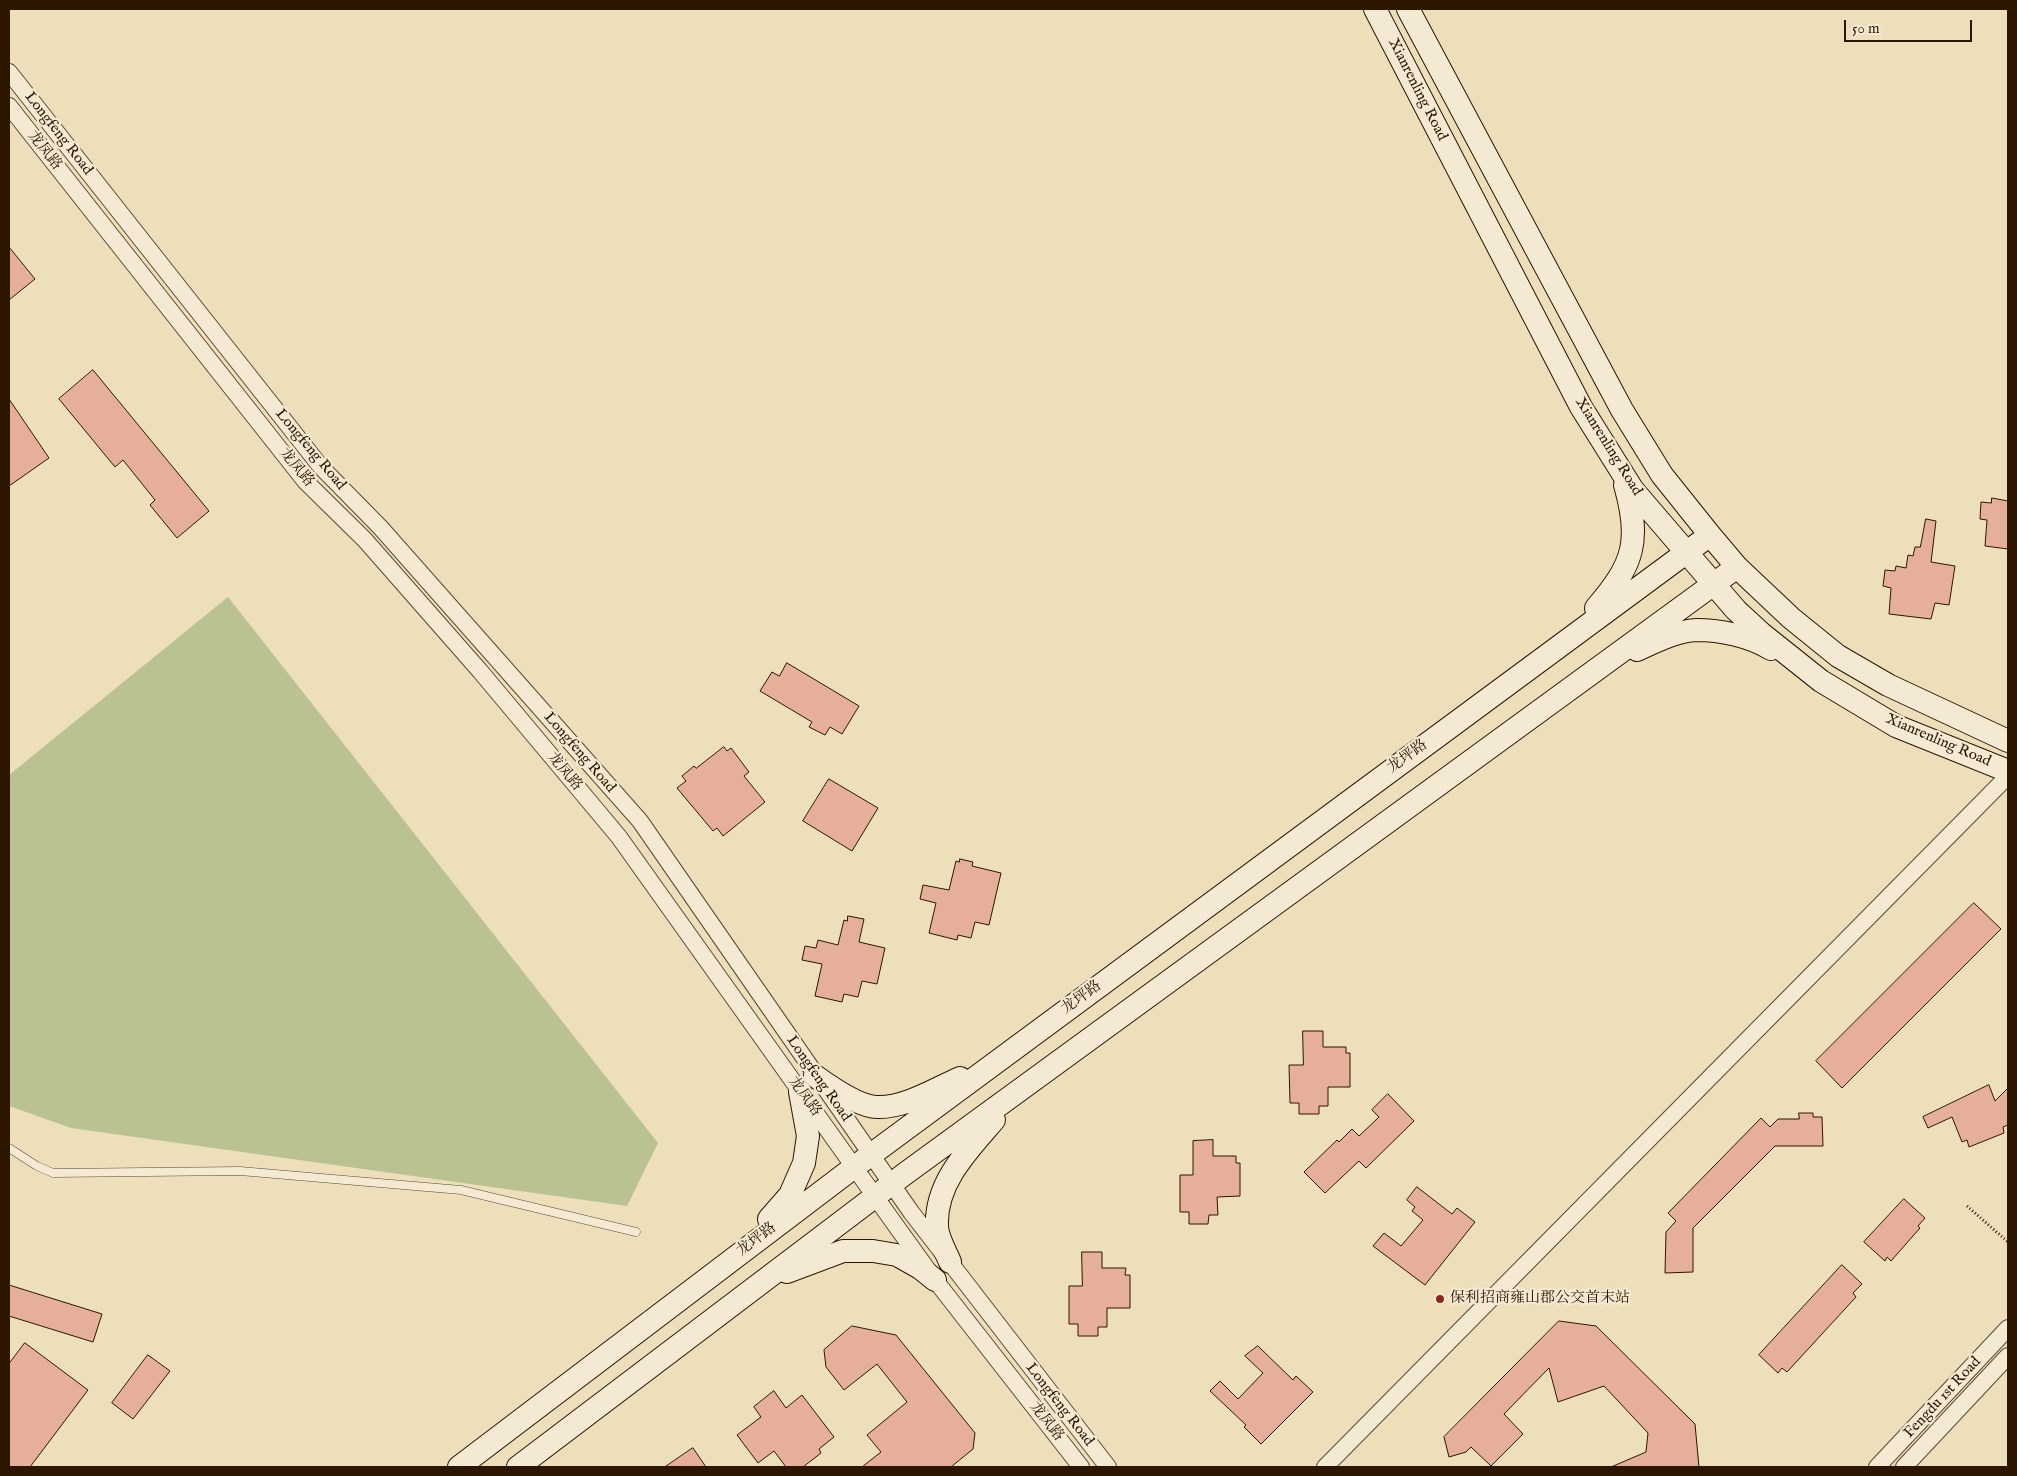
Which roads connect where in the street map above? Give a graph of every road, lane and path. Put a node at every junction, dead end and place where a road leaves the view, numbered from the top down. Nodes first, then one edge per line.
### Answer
1 (1375, 9) edge
2 (1408, 9) edge
3 (9, 72) edge
4 (9, 106) edge
5 (1622, 474) junction
6 (1710, 535) junction
7 (1685, 552) junction
8 (1737, 567) junction
9 (1713, 584) junction
10 (1570, 638) junction
11 (1594, 670) junction
12 (1806, 670) junction
13 (2008, 741) edge
14 (2008, 770) edge
15 (2008, 776) edge
16 (998, 1061) junction
17 (808, 1084) junction
18 (1021, 1089) junction
19 (9, 1148) edge
20 (862, 1161) junction
21 (883, 1190) junction
22 (1967, 1206) dead end
23 (636, 1232) dead end
24 (2008, 1242) edge
25 (739, 1254) junction
26 (950, 1262) junction
27 (935, 1280) junction
28 (765, 1281) junction
29 (2008, 1328) edge
30 (2008, 1356) edge
31 (459, 1467) edge
32 (518, 1467) edge
33 (1081, 1467) edge
34 (1108, 1467) edge
35 (1325, 1467) edge
36 (1878, 1467) edge
37 (1904, 1467) edge

1 - 5 main road, Xianrenling Road
2 - 6 main road, Xianrenling Road
3 - 17 street, Longfeng Road
4 - 17 street, 龙凤路
5 - 7 main road, Xianrenling Road
5 - 10 main road
6 - 7 main road, 龙坪路
6 - 8 main road, Xianrenling Road
7 - 9 main road, Xianrenling Road
7 - 10 main road, 龙坪路
8 - 9 main road
8 - 13 main road, Xianrenling Road
9 - 11 main road
9 - 12 main road, Xianrenling Road
10 - 16 main road, 龙坪路
11 - 12 main road
11 - 18 main road
12 - 14 main road, Xianrenling Road
15 - 35 street
16 - 17 main road
16 - 20 main road, 龙坪路
17 - 20 street, Longfeng Road
17 - 20 street, 龙凤路
17 - 25 main road
18 - 21 main road
18 - 26 main road
19 - 23 lane
20 - 21 street, Longfeng Road
20 - 25 main road, 龙坪路
21 - 26 street, Longfeng Road
21 - 27 street, 龙凤路
21 - 28 main road
22 - 24 path
25 - 31 main road, 龙坪路
26 - 34 street, Longfeng Road
27 - 28 main road
27 - 33 street, 龙凤路
28 - 32 main road
29 - 36 street, Fengdu 1st Road
30 - 37 street, Fengdu 1st Road

